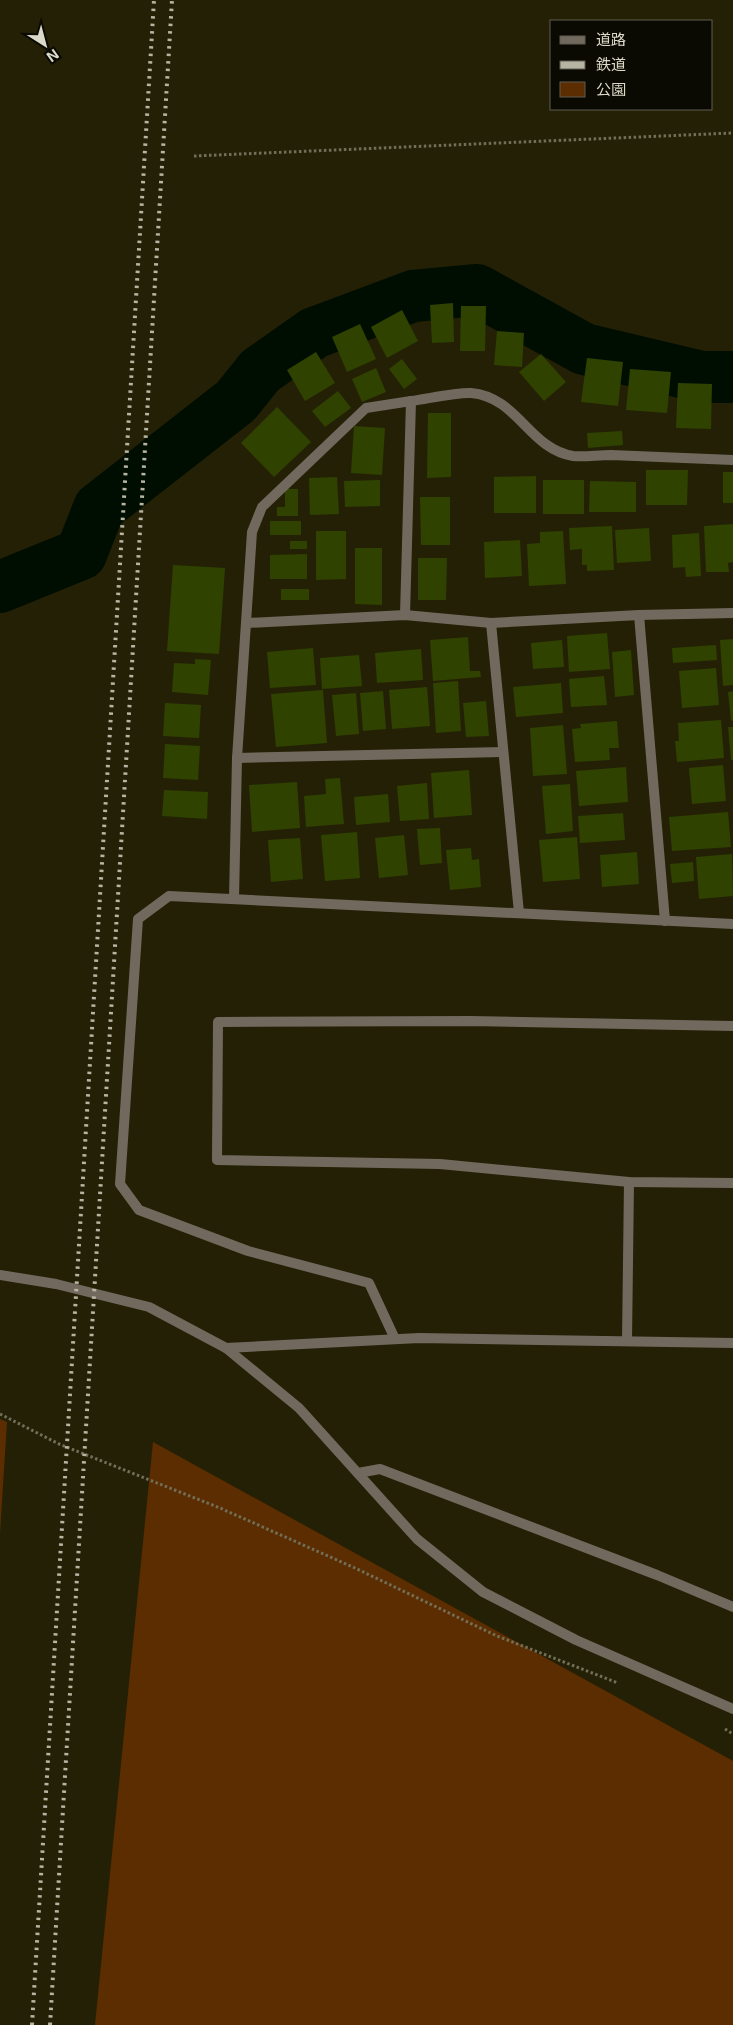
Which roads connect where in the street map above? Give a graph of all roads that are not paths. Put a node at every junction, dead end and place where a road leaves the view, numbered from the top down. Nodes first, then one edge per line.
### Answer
1 (411, 401) junction
2 (733, 460) edge
3 (733, 613) edge
4 (405, 615) junction
5 (639, 615) junction
6 (247, 622) junction
7 (491, 622) junction
8 (504, 752) junction
9 (237, 758) junction
10 (234, 899) junction
11 (519, 913) junction
12 (665, 921) junction
13 (733, 924) edge
14 (733, 1026) edge
15 (629, 1182) junction
16 (733, 1183) edge
17 (0, 1275) edge
18 (395, 1339) junction
19 (627, 1341) junction
20 (733, 1343) edge
21 (226, 1348) junction
22 (358, 1473) junction
23 (733, 1607) edge
24 (733, 1709) edge

1 - 2 street
1 - 4 street
1 - 6 street
3 - 5 street
4 - 6 street
4 - 7 street
5 - 7 street
5 - 12 street
6 - 9 street
7 - 8 street
8 - 9 street
8 - 11 street
9 - 10 street
10 - 11 street
10 - 18 street
11 - 12 street
12 - 13 street
14 - 15 street
15 - 16 street
15 - 19 street
17 - 21 street
18 - 19 street
18 - 21 street
19 - 20 street
21 - 22 street
22 - 23 street
22 - 24 street

